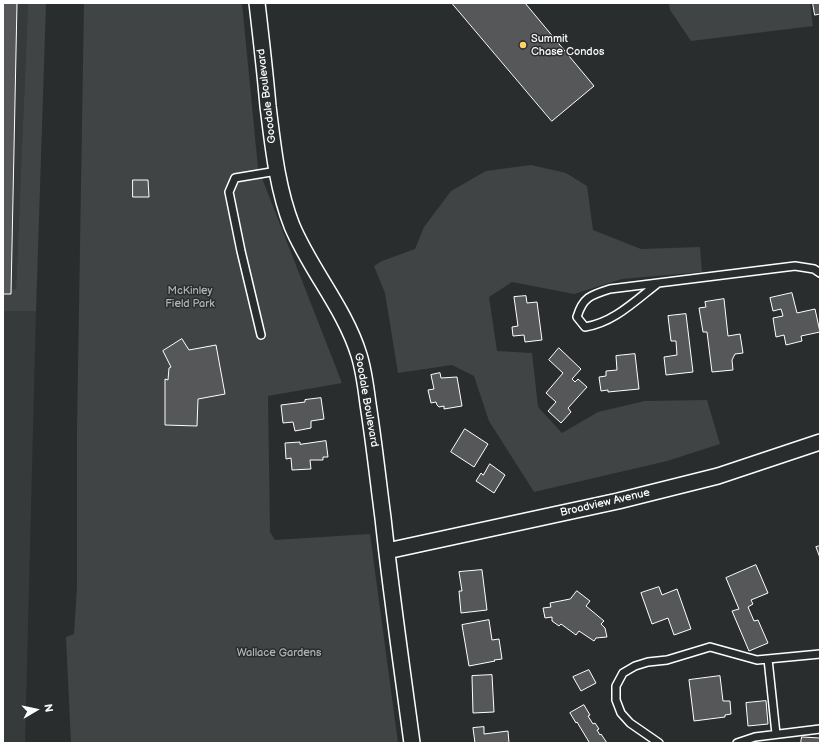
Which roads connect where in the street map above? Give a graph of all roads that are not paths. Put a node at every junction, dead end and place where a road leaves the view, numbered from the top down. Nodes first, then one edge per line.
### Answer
1 (257, 3) edge
2 (277, 171) junction
3 (820, 273) edge
4 (657, 284) junction
5 (261, 335) dead end
6 (820, 442) edge
7 (387, 551) junction
8 (820, 654) edge
9 (768, 659) junction
10 (820, 729) edge
11 (776, 734) junction
12 (412, 743) edge
13 (659, 743) edge
14 (737, 743) edge

1 - 2 street, Goodale Boulevard
2 - 5 lane
2 - 7 street, Goodale Boulevard
3 - 4 lane
4 - 4 lane
6 - 7 street, Broadview Avenue
7 - 12 street, Goodale Boulevard
8 - 9 lane
9 - 11 lane
9 - 13 lane
10 - 11 lane
11 - 14 lane

